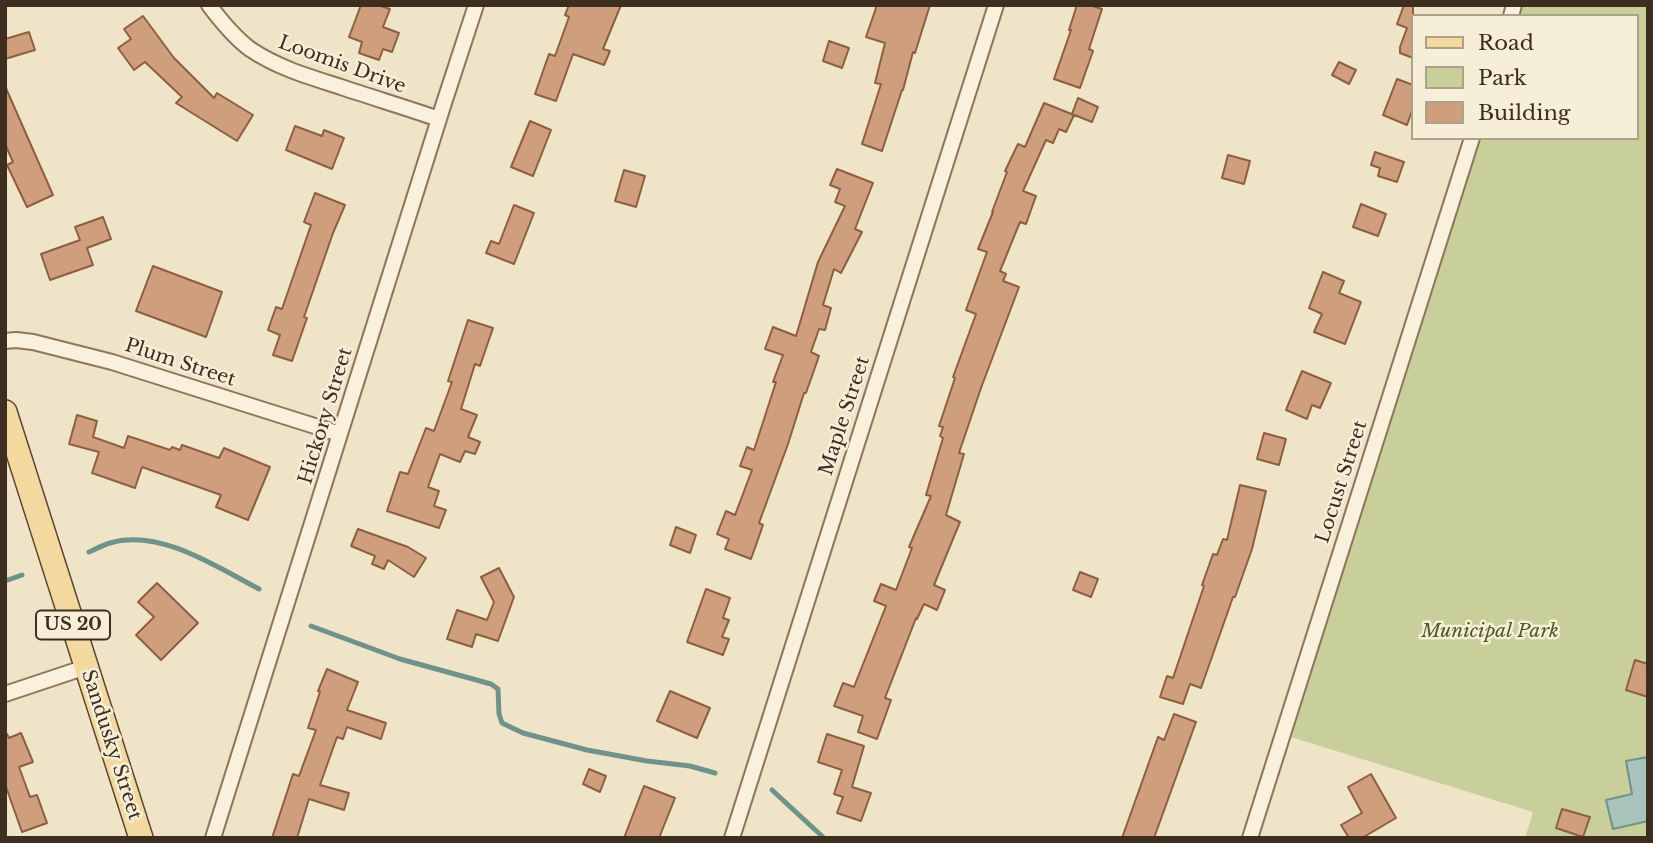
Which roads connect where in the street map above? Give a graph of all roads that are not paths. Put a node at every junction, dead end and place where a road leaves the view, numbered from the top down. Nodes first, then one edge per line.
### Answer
1 (209, 5) edge
2 (476, 5) edge
3 (996, 5) edge
4 (439, 119) junction
5 (1471, 140) edge
6 (5, 341) edge
7 (5, 412) edge
8 (340, 434) junction
9 (86, 667) junction
10 (5, 694) edge
11 (141, 838) edge
12 (213, 838) edge
13 (732, 838) edge
14 (1250, 838) edge

1 - 4 street, Loomis Drive
2 - 4 street, Hickory Street
3 - 13 street, Maple Street
4 - 8 street, Hickory Street
5 - 14 street, Locust Street
6 - 8 street, Plum Street
7 - 9 main road, Sandusky Street / US 20
8 - 12 street, Hickory Street
9 - 10 street
9 - 11 main road, Sandusky Street / US 20

